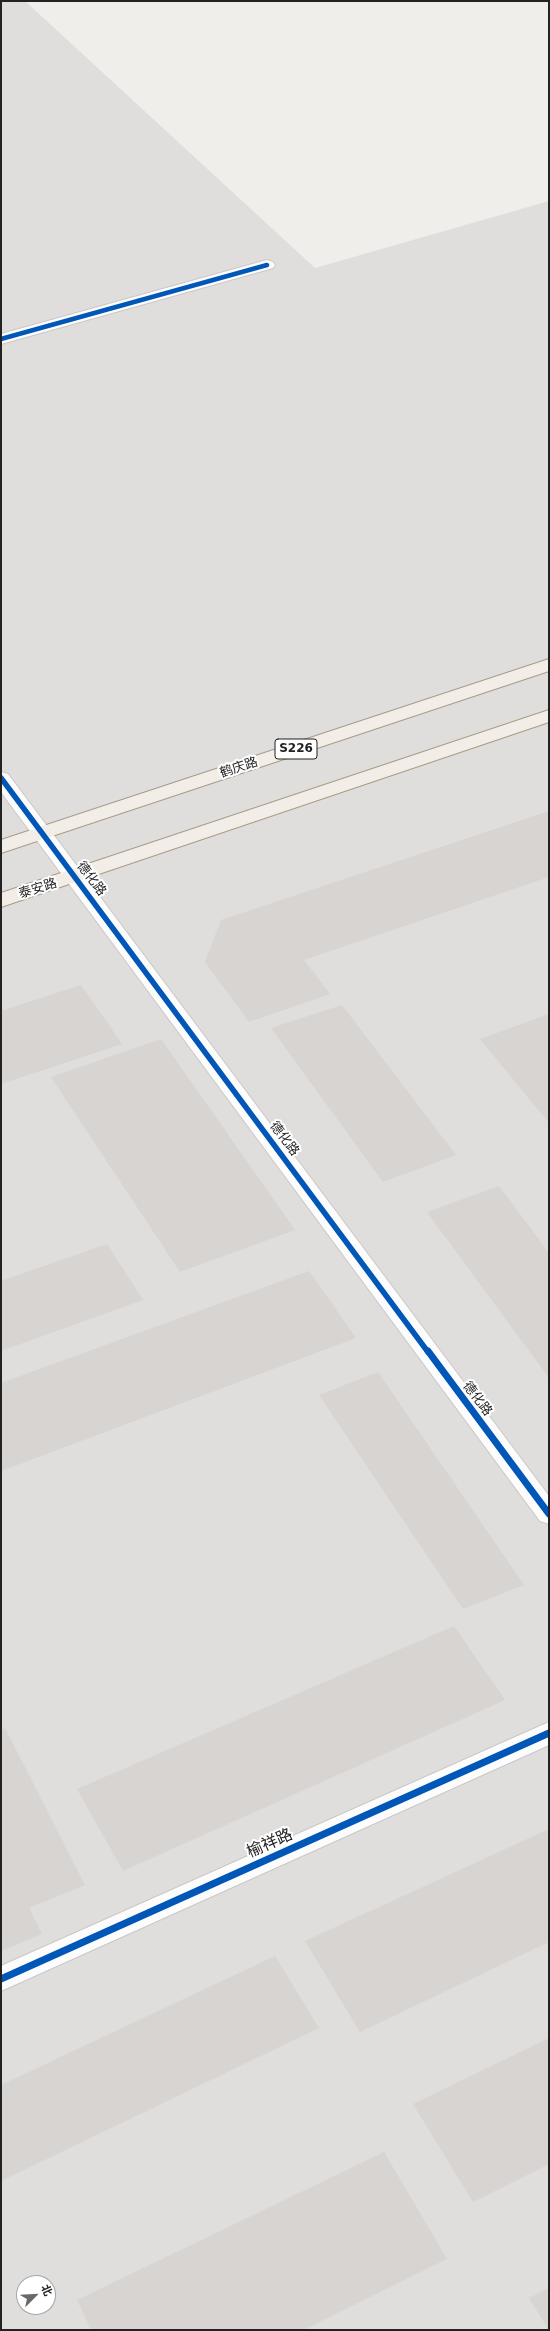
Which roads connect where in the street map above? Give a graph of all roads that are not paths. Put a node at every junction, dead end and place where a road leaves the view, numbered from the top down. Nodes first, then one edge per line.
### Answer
1 (267, 265) dead end
2 (1, 339) edge
3 (549, 665) edge
4 (549, 716) edge
5 (1, 778) edge
6 (42, 834) junction
7 (1, 847) edge
8 (75, 877) junction
9 (1, 900) edge
10 (549, 1514) edge
11 (549, 1734) edge
12 (1, 1979) edge

1 - 2 street
3 - 6 main road, 鹤庆路 / S226
4 - 8 main road
5 - 6 street, 德化路
6 - 7 main road, S226
6 - 8 street, 德化路
8 - 9 main road, 泰安路
8 - 10 street, 德化路
11 - 12 street, 榆祥路

